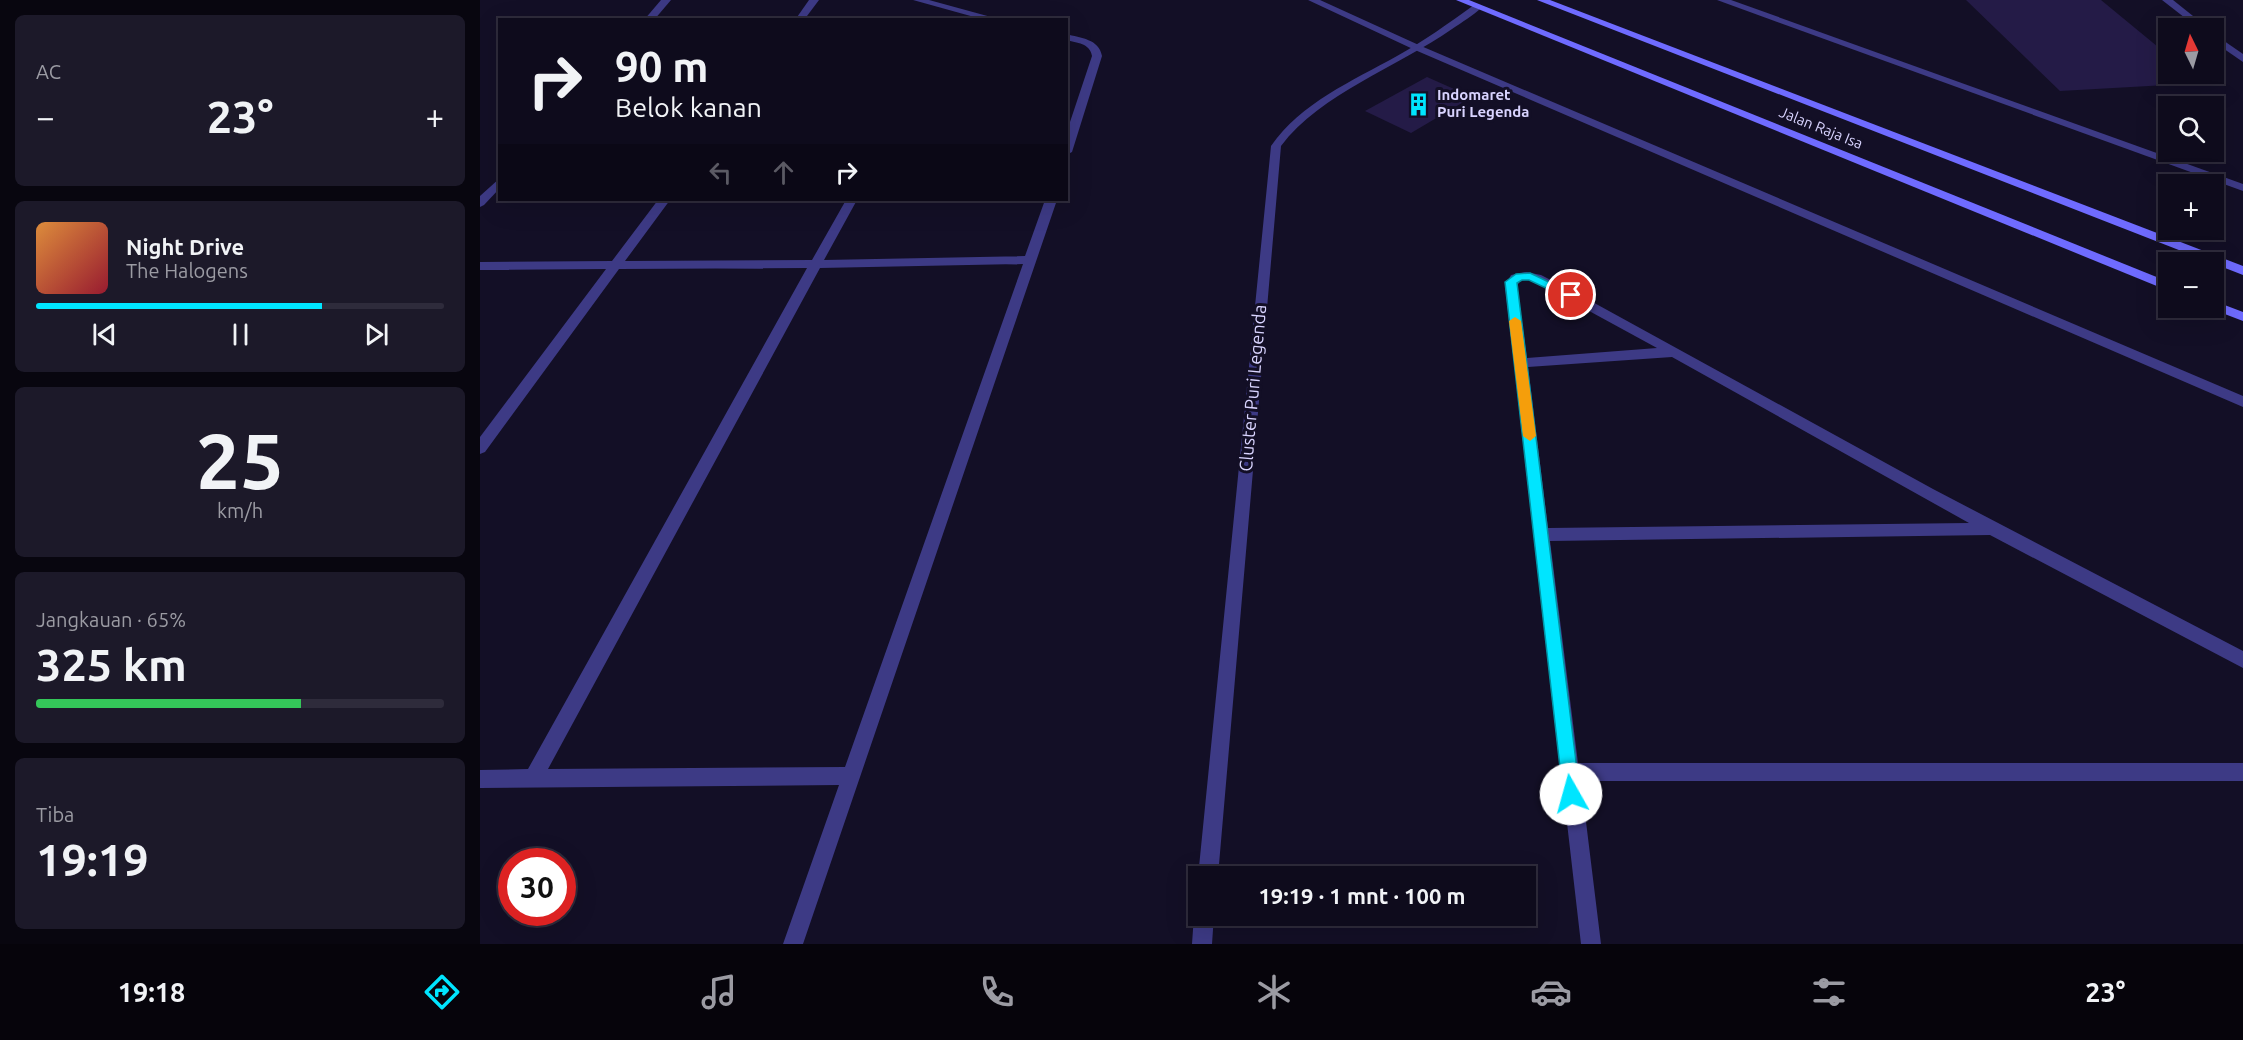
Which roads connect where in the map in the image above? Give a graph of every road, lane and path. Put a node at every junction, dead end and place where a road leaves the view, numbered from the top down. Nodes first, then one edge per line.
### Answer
1 (666, 0) edge
2 (814, 0) edge
3 (918, 0) edge
4 (1313, 0) edge
5 (1461, 0) edge
6 (1542, 0) edge
7 (1722, 0) edge
8 (2167, 0) edge
9 (1477, 7) junction
10 (956, 9) junction
11 (650, 18) edge
12 (800, 18) edge
13 (951, 18) edge
14 (990, 18) edge
15 (2191, 18) edge
16 (1068, 38) edge
17 (2224, 45) edge
18 (1418, 48) junction
19 (2243, 59) edge
20 (1068, 146) edge
21 (498, 184) edge
22 (2243, 188) edge
23 (663, 201) edge
24 (850, 201) edge
25 (1051, 201) edge
26 (480, 203) edge
27 (1032, 260) junction
28 (816, 264) junction
29 (480, 266) edge
30 (614, 266) junction
31 (2243, 271) edge
32 (2158, 283) edge
33 (2224, 309) edge
34 (2243, 317) edge
35 (1671, 352) junction
36 (1521, 363) junction
37 (2243, 402) edge
38 (480, 448) edge
39 (1991, 529) junction
40 (1542, 535) junction
41 (2243, 660) edge
42 (1569, 772) junction
43 (2243, 772) edge
44 (850, 776) junction
45 (533, 778) junction
46 (480, 779) edge
47 (1209, 866) edge
48 (1203, 926) edge
49 (793, 944) edge
50 (1202, 944) edge
51 (1590, 944) edge

1 - 11 street
2 - 12 street
3 - 10 street
4 - 18 street
5 - 9 main road, Jalan Raja Isa
6 - 31 main road, Jalan Raja Isa
7 - 22 street
8 - 15 street
9 - 18 street, Cluster Puri Legenda
9 - 32 main road, Jalan Raja Isa
10 - 13 street
10 - 14 street
16 - 20 street
17 - 19 street
18 - 37 street
18 - 47 street, Cluster Puri Legenda
21 - 26 street
23 - 30 street
24 - 28 street
25 - 27 street
27 - 28 street
27 - 44 street
28 - 30 street
28 - 45 street
29 - 30 street
30 - 38 street
33 - 34 main road
35 - 36 street
35 - 36 street
35 - 39 street
36 - 40 street
39 - 40 street
39 - 41 street
40 - 42 street
42 - 43 street
42 - 51 street
44 - 45 street
44 - 49 street
45 - 46 street
48 - 50 street

